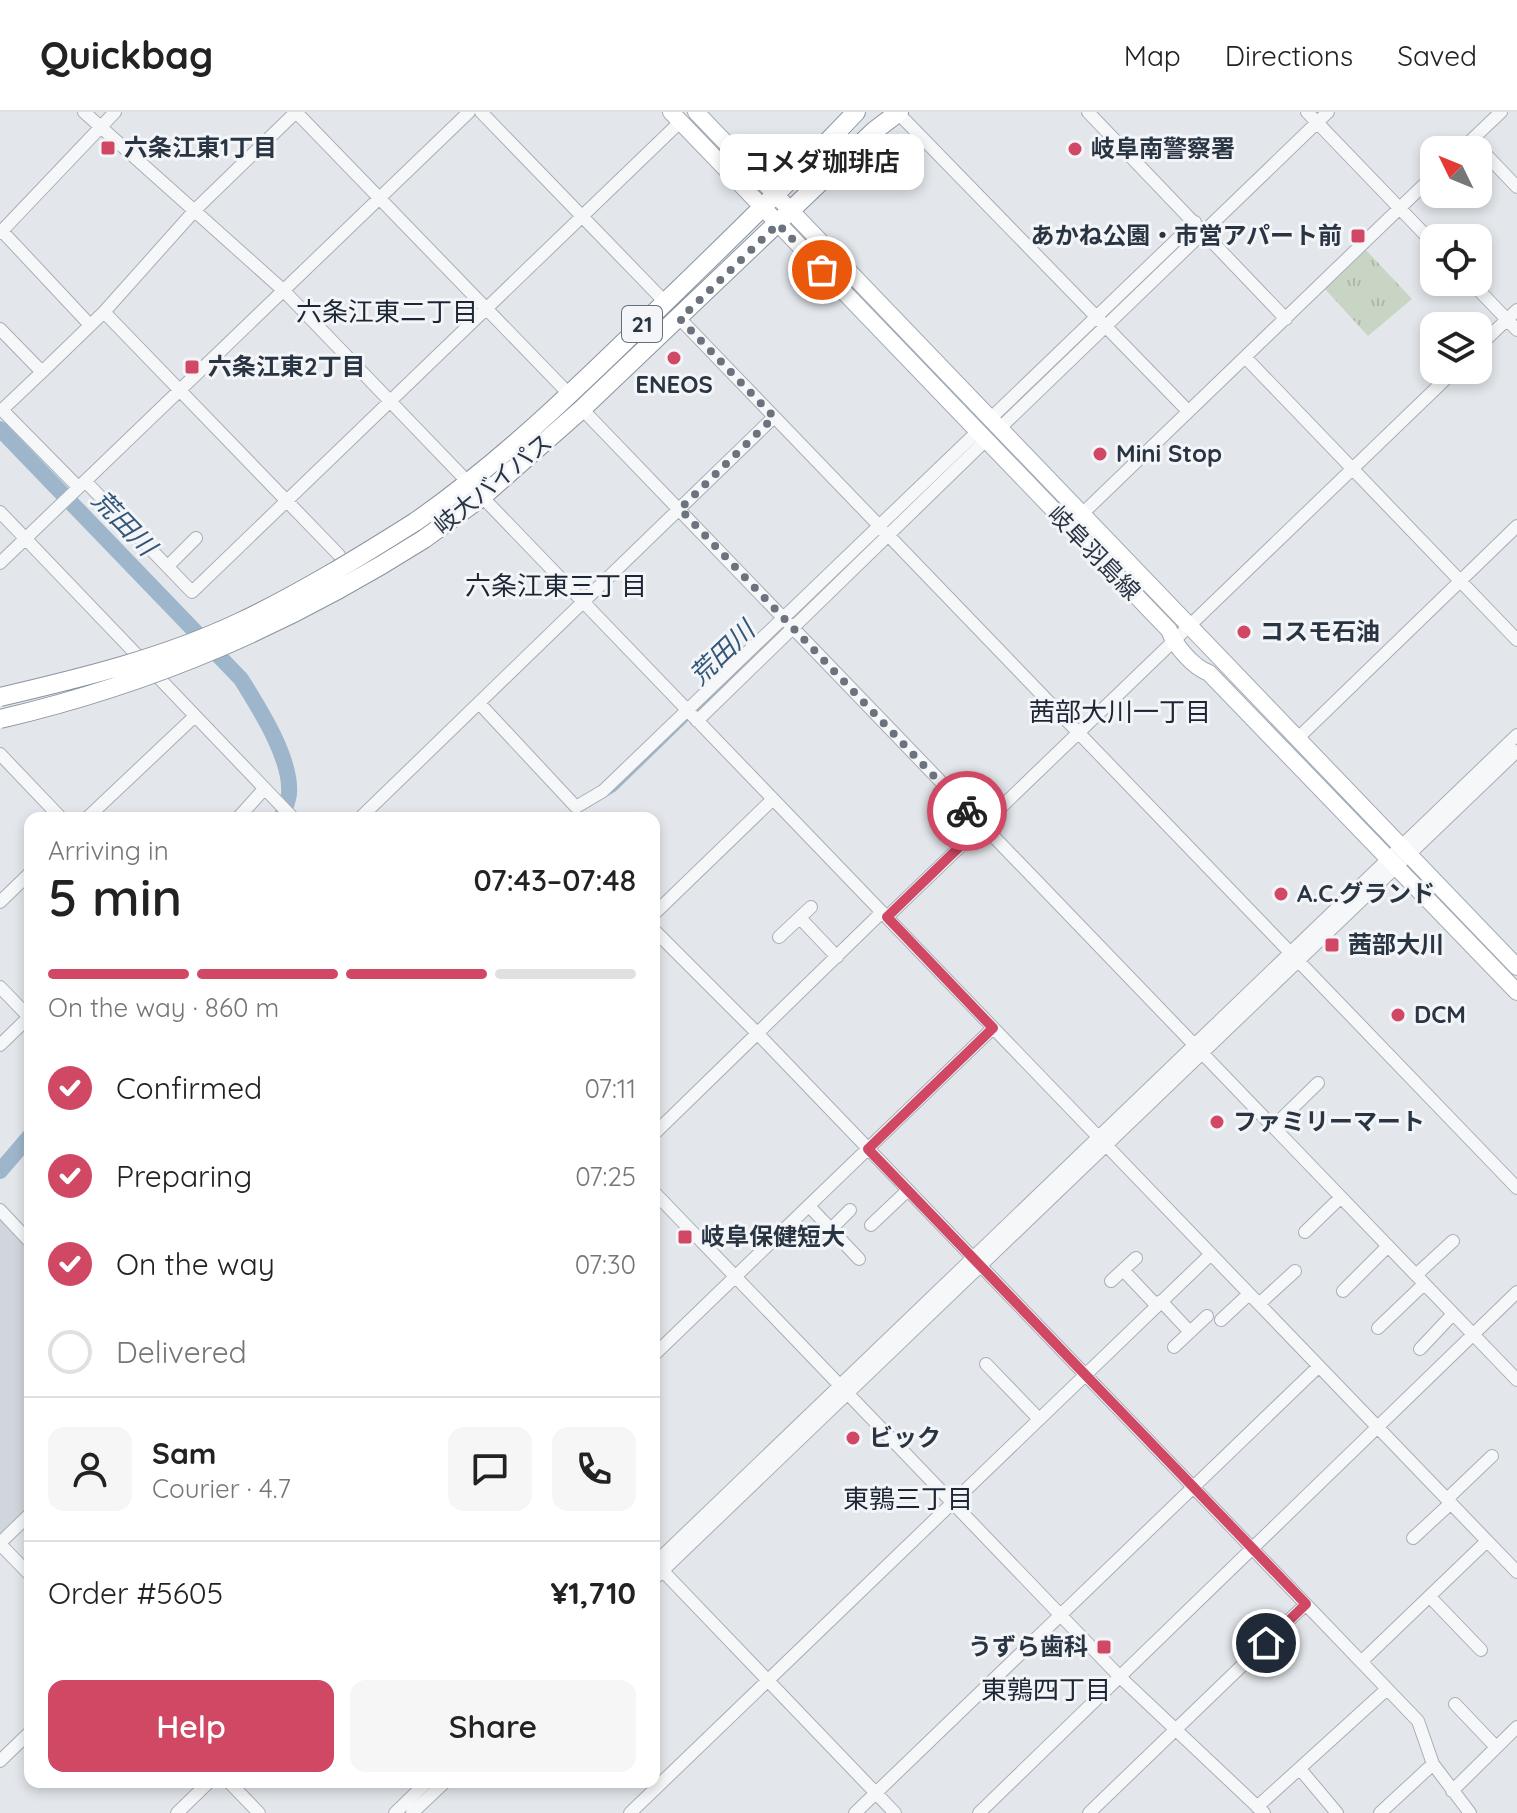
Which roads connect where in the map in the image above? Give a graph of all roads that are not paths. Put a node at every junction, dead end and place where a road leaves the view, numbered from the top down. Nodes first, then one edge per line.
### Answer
1 (84, 112) edge
2 (115, 112) edge
3 (296, 112) edge
4 (469, 112) edge
5 (481, 112) edge
6 (696, 112) edge
7 (856, 112) edge
8 (899, 112) edge
9 (1307, 112) edge
10 (1328, 112) edge
11 (1501, 112) edge
12 (1095, 114) edge
13 (676, 117) edge
14 (1317, 123) junction
15 (100, 129) junction
16 (1476, 136) edge
17 (1492, 161) edge
18 (1517, 187) edge
19 (1420, 188) edge
20 (380, 198) junction
21 (769, 202) junction
22 (1399, 208) junction
23 (196, 209) junction
24 (580, 216) junction
25 (784, 218) junction
26 (1200, 227) junction
27 (1420, 230) edge
28 (1, 232) edge
29 (283, 290) junction
30 (1489, 296) edge
31 (665, 302) junction
32 (486, 309) junction
33 (104, 312) junction
34 (1512, 314) edge
35 (680, 319) junction
36 (1286, 319) junction
37 (1102, 321) junction
38 (90, 325) junction
39 (0, 329) edge
40 (1517, 330) edge
41 (1492, 333) edge
42 (1245, 357) junction
43 (42, 372) junction
44 (1441, 384) edge
45 (178, 391) junction
46 (569, 394) junction
47 (389, 401) junction
48 (582, 409) junction
49 (1188, 411) junction
50 (774, 417) junction
51 (988, 430) junction
52 (1353, 469) junction
53 (80, 486) junction
54 (475, 490) junction
55 (285, 501) junction
56 (680, 509) junction
57 (0, 512) edge
58 (1081, 515) junction
59 (1517, 526) edge
60 (884, 531) junction
61 (196, 538) dead end
62 (25, 539) junction
63 (339, 555) dead end
64 (0, 563) edge
65 (168, 566) junction
66 (1461, 580) junction
67 (584, 603) junction
68 (789, 623) junction
69 (1188, 626) junction
70 (1517, 640) edge
71 (1173, 641) junction
72 (0, 697) edge
73 (479, 703) junction
74 (195, 716) junction
75 (692, 716) junction
76 (0, 719) edge
77 (1078, 732) junction
78 (1517, 735) edge
79 (1297, 739) junction
80 (1517, 751) edge
81 (0, 754) edge
82 (268, 792) junction
83 (773, 799) junction
84 (55, 812) edge
85 (93, 812) edge
86 (245, 812) edge
87 (287, 812) edge
88 (366, 812) edge
89 (981, 826) junction
90 (1406, 851) junction
91 (1393, 863) junction
92 (24, 879) edge
93 (0, 902) edge
94 (811, 907) dead end
95 (660, 908) edge
96 (885, 915) junction
97 (800, 918) junction
98 (660, 936) edge
99 (779, 937) dead end
100 (837, 957) junction
101 (1294, 957) junction
102 (1516, 964) edge
103 (0, 987) edge
104 (1517, 992) edge
105 (24, 1012) edge
106 (24, 1022) edge
107 (993, 1028) junction
108 (758, 1034) junction
109 (0, 1045) edge
110 (1198, 1049) junction
111 (1318, 1083) dead end
112 (1273, 1127) junction
113 (660, 1128) edge
114 (1102, 1141) junction
115 (868, 1149) junction
116 (1517, 1188) edge
117 (908, 1190) junction
118 (1341, 1197) junction
119 (660, 1198) edge
120 (809, 1206) junction
121 (0, 1210) edge
122 (850, 1210) dead end
123 (871, 1225) dead end
124 (831, 1229) junction
125 (1305, 1232) dead end
126 (24, 1236) edge
127 (1453, 1241) dead end
128 (1388, 1246) junction
129 (1211, 1254) junction
130 (1136, 1258) dead end
131 (859, 1259) dead end
132 (976, 1262) junction
133 (1123, 1270) junction
134 (1295, 1271) dead end
135 (736, 1277) junction
136 (1420, 1279) junction
137 (1111, 1281) dead end
138 (1343, 1291) dead end
139 (1517, 1292) edge
140 (1249, 1294) junction
141 (1159, 1304) junction
142 (1259, 1304) junction
143 (1453, 1314) junction
144 (1207, 1316) dead end
145 (1221, 1320) dead end
146 (1378, 1328) dead end
147 (1190, 1332) junction
148 (1473, 1334) junction
149 (1174, 1347) dead end
150 (660, 1349) edge
151 (1420, 1349) dead end
152 (986, 1364) dead end
153 (1318, 1367) junction
154 (1085, 1375) junction
155 (1517, 1380) edge
156 (843, 1389) junction
157 (1039, 1419) junction
158 (1378, 1427) junction
159 (1492, 1456) dead end
160 (1192, 1488) junction
161 (952, 1501) junction
162 (1449, 1501) junction
163 (24, 1520) edge
164 (1413, 1538) dead end
165 (1487, 1541) junction
166 (0, 1543) edge
167 (1253, 1550) junction
168 (660, 1564) edge
169 (24, 1569) edge
170 (660, 1572) edge
171 (1517, 1572) edge
172 (1430, 1597) junction
173 (1306, 1604) junction
174 (1061, 1615) junction
175 (1481, 1650) dead end
176 (1361, 1662) junction
177 (1120, 1677) junction
178 (767, 1679) junction
179 (1387, 1689) junction
180 (1455, 1704) dead end
181 (1517, 1727) edge
182 (1173, 1731) junction
183 (24, 1738) edge
184 (1496, 1747) junction
185 (0, 1761) edge
186 (1433, 1764) junction
187 (1300, 1769) junction
188 (660, 1784) edge
189 (203, 1788) edge
190 (235, 1788) edge
191 (421, 1788) edge
192 (439, 1788) edge
193 (656, 1788) edge
194 (1452, 1791) junction
195 (876, 1793) junction
196 (1260, 1810) edge
197 (177, 1813) edge
198 (259, 1813) edge
199 (395, 1813) edge
200 (412, 1813) edge
201 (630, 1813) edge
202 (855, 1813) edge
203 (895, 1813) edge
204 (979, 1813) edge
205 (1089, 1813) edge
206 (1337, 1813) edge
207 (1380, 1813) edge
208 (1470, 1813) edge

1 - 15 street
2 - 15 street
3 - 20 street
3 - 23 street
4 - 20 street
5 - 24 street
6 - 21 main road, 岐阜羽島線
7 - 21 highway, 岐大バイパス / 21
8 - 25 highway, 岐大バイパス / 21
8 - 37 street
9 - 14 street
10 - 14 street
11 - 16 street
12 - 26 street
13 - 21 main road, 岐阜羽島線
13 - 24 street
14 - 22 street
14 - 26 street
15 - 23 street
15 - 28 street
17 - 18 street
19 - 22 street
20 - 29 street
20 - 32 street
21 - 25 main road, 岐阜羽島線
21 - 31 highway, 岐大バイパス / 21
22 - 27 street
22 - 36 street
23 - 29 street
23 - 33 street
24 - 31 street
24 - 32 street
25 - 35 highway, 岐大バイパス / 21
25 - 51 main road, 岐阜羽島線
26 - 36 street
26 - 37 street
28 - 38 street
29 - 45 street
29 - 47 street
30 - 34 street
31 - 46 highway, 岐大バイパス / 21
32 - 46 street
32 - 47 street
33 - 38 street
33 - 45 street
34 - 40 street
34 - 41 street
35 - 48 highway, 岐大バイパス / 21
35 - 50 street
36 - 42 street
37 - 49 street
37 - 51 street
38 - 43 street
39 - 43 street
42 - 49 street
42 - 52 street
43 - 53 street
44 - 52 street
45 - 53 street
45 - 55 street
46 - 54 highway, 岐大バイパス / 21
47 - 54 street
47 - 55 street
48 - 54 highway, 岐大バイパス / 21
48 - 56 street
49 - 58 street
50 - 56 street
50 - 60 street
51 - 58 main road, 岐阜羽島線
51 - 60 street
51 - 71 main road, 岐阜羽島線
52 - 66 street
52 - 69 street
53 - 62 street
53 - 65 street
54 - 67 street
54 - 72 highway, 岐大バイパス / 21, bridge
54 - 76 highway, 岐大バイパス / 21, bridge
55 - 63 street
55 - 65 street
56 - 67 street
56 - 68 street
57 - 62 street
58 - 69 main road, 岐阜羽島線
59 - 66 street
60 - 68 street
60 - 77 street
61 - 65 street
62 - 64 street
62 - 74 street
66 - 70 street
66 - 79 street
67 - 73 street
67 - 75 street
68 - 75 street
68 - 89 street
69 - 71 street
69 - 79 main road, 岐阜羽島線
71 - 77 street
71 - 91 main road, 岐阜羽島線
73 - 75 street
73 - 88 street
74 - 82 street
74 - 85 street
75 - 83 street
77 - 89 street
77 - 101 street
78 - 90 street
79 - 90 main road, 岐阜羽島線
80 - 90 street
81 - 84 street
82 - 86 street
82 - 87 street
83 - 95 street
83 - 96 street
89 - 96 street
89 - 110 street
90 - 91 street
90 - 102 main road, 岐阜羽島線
91 - 101 street
91 - 104 main road, 岐阜羽島線
92 - 93 street
94 - 97 street
96 - 100 street
96 - 107 street
97 - 99 street
97 - 100 street
98 - 108 street
100 - 108 street
101 - 110 street
101 - 116 street
103 - 105 street
106 - 109 street
107 - 114 street
107 - 115 street
108 - 113 street
108 - 115 street
110 - 112 street
110 - 114 street
111 - 112 street
112 - 118 street
114 - 129 street
114 - 132 street
115 - 117 street
115 - 120 street
117 - 123 street
117 - 132 street
118 - 125 street
118 - 128 street
119 - 135 street
120 - 124 street
120 - 135 street
121 - 126 street
122 - 124 street
124 - 131 street
127 - 136 street
128 - 136 street
128 - 138 street
129 - 140 street
129 - 141 street
130 - 133 street
132 - 154 street
132 - 156 street
133 - 137 street
133 - 141 street
134 - 142 street
135 - 150 street
135 - 156 street
136 - 143 street
136 - 146 street
139 - 148 street
140 - 142 street
140 - 145 street
141 - 147 street
141 - 154 street
142 - 153 street
143 - 148 street
143 - 151 street
144 - 147 street
147 - 149 street
148 - 155 street
148 - 158 street
152 - 157 street
153 - 158 street
153 - 160 street
154 - 157 street
154 - 160 street
156 - 161 street
156 - 168 street
157 - 161 street
158 - 162 street
158 - 167 street
159 - 162 street
160 - 167 street
160 - 174 street
161 - 174 street
161 - 178 street
162 - 164 street
162 - 165 street
163 - 166 street
165 - 171 street
165 - 172 street
166 - 169 street
167 - 173 street
167 - 177 street
170 - 178 street
172 - 175 street
172 - 176 street
173 - 176 street
173 - 182 street
174 - 177 street
174 - 195 street
176 - 179 street
177 - 182 street
177 - 204 street
178 - 188 street
178 - 195 street
179 - 186 street
179 - 187 street
180 - 184 street
181 - 184 street
182 - 196 street
182 - 205 street
183 - 185 street
184 - 194 street
186 - 194 street
186 - 207 street
187 - 196 street
187 - 206 street
189 - 197 street
190 - 198 street
191 - 199 street
192 - 200 street
193 - 201 street
194 - 208 street
195 - 202 street
195 - 203 street

